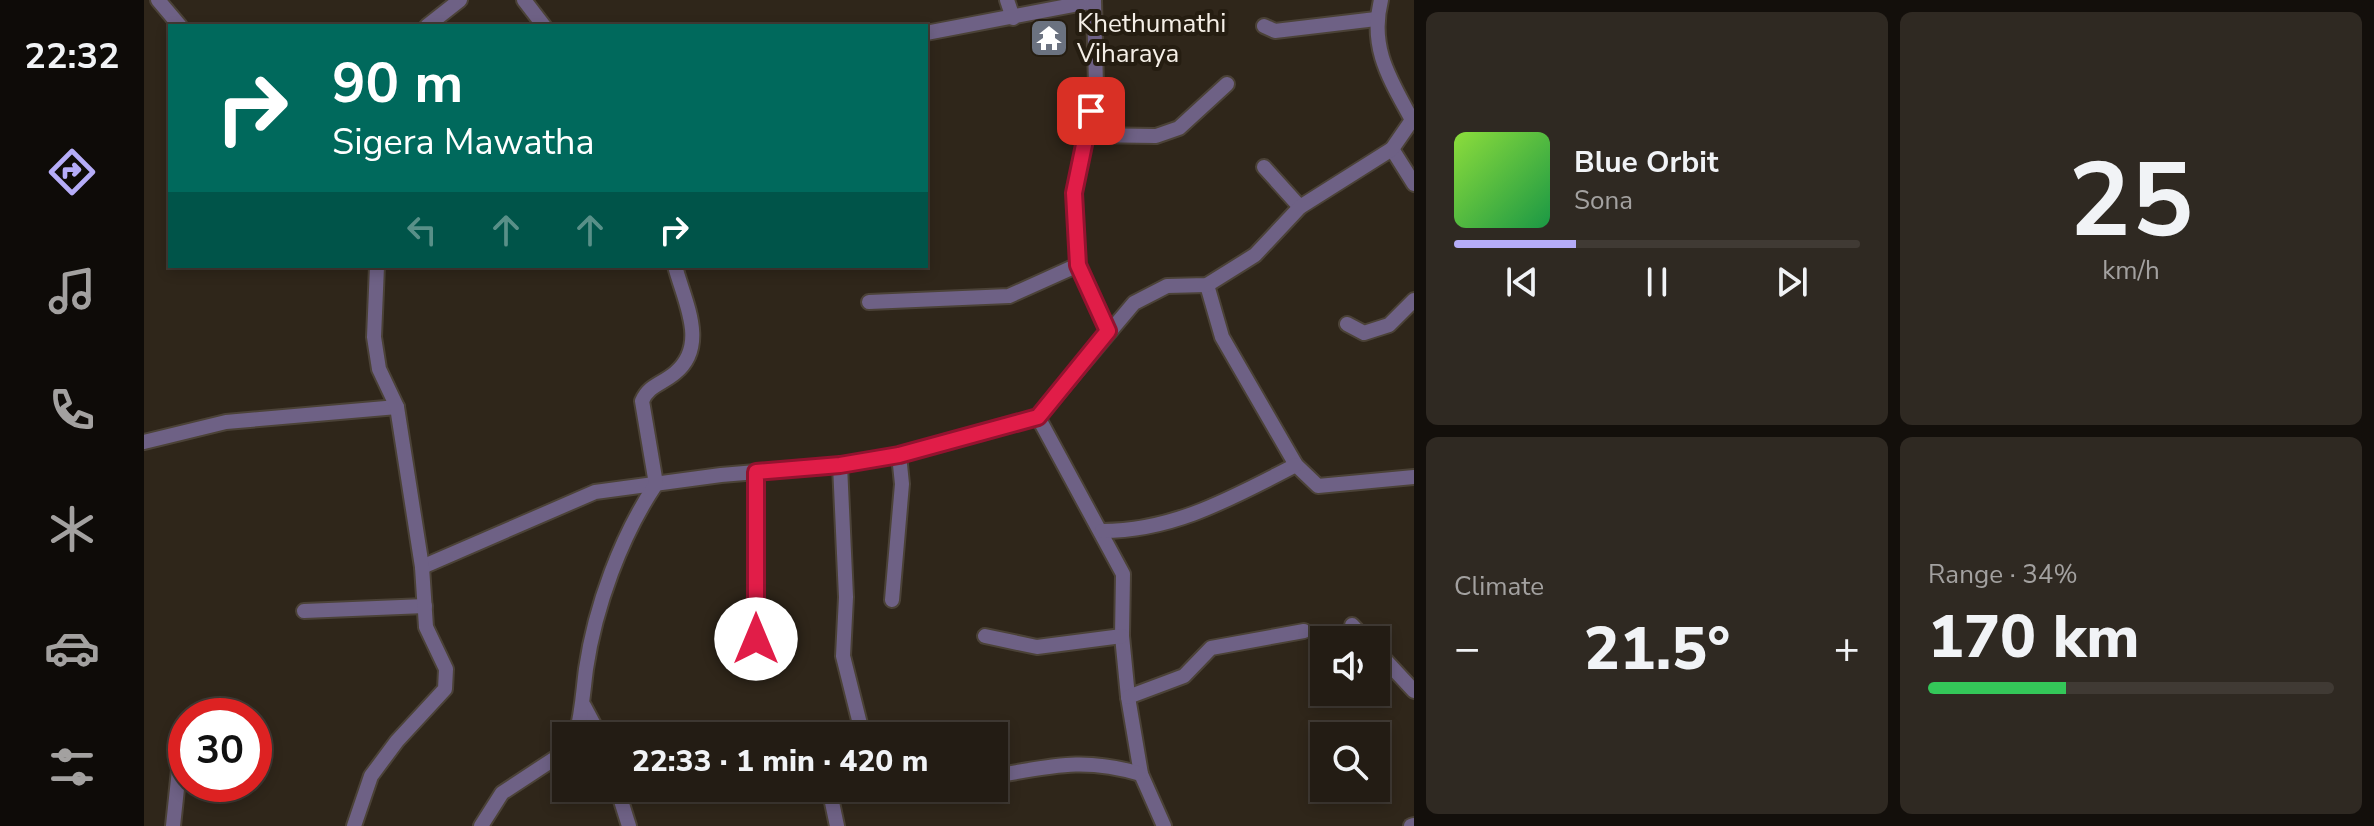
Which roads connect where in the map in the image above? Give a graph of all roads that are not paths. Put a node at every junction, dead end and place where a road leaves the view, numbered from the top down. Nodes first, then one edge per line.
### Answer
1 (158, 0) edge
2 (460, 0) edge
3 (524, 0) edge
4 (1007, 0) edge
5 (1381, 0) edge
6 (1094, 1) edge
7 (1013, 18) junction
8 (1376, 19) junction
9 (178, 24) edge
10 (430, 24) edge
11 (542, 24) edge
12 (1264, 26) dead end
13 (928, 33) edge
14 (1227, 84) dead end
15 (1086, 135) junction
16 (1392, 149) junction
17 (1264, 167) dead end
18 (1414, 184) edge
19 (1300, 207) junction
20 (1078, 265) junction
21 (377, 268) edge
22 (676, 268) edge
23 (1207, 285) junction
24 (1414, 300) edge
25 (869, 302) dead end
26 (1347, 324) dead end
27 (1108, 331) junction
28 (397, 407) junction
29 (1038, 417) junction
30 (144, 442) edge
31 (899, 455) junction
32 (840, 465) junction
33 (1296, 465) junction
34 (756, 472) junction
35 (1414, 477) edge
36 (656, 484) junction
37 (1102, 531) junction
38 (422, 567) junction
39 (892, 600) dead end
40 (425, 606) junction
41 (304, 611) dead end
42 (1304, 631) dead end
43 (985, 636) dead end
44 (1122, 636) junction
45 (1390, 665) edge
46 (757, 667) dead end
47 (1414, 691) edge
48 (1128, 697) junction
49 (584, 706) junction
50 (580, 722) edge
51 (593, 722) edge
52 (860, 722) edge
53 (552, 760) edge
54 (1008, 774) edge
55 (1141, 774) junction
56 (176, 802) edge
57 (621, 802) edge
58 (832, 802) edge
59 (173, 826) edge
60 (354, 826) edge
61 (481, 826) edge
62 (629, 826) edge
63 (837, 826) edge
64 (1164, 826) edge

1 - 9 street
2 - 10 street
3 - 11 street
4 - 7 street
5 - 8 street
6 - 7 street
6 - 15 street
7 - 13 street
8 - 12 street
8 - 16 street
14 - 15 street
15 - 20 street
16 - 18 street
16 - 19 street
17 - 19 street
19 - 23 street
20 - 25 street
20 - 27 street
21 - 28 street
22 - 36 street
23 - 27 street
23 - 33 street
24 - 26 street
27 - 29 street
28 - 30 street
28 - 38 street
29 - 31 street
29 - 37 street
31 - 32 street
31 - 39 street
32 - 34 street
32 - 52 street
33 - 35 street
33 - 37 street
34 - 36 street
34 - 46 street
36 - 38 street
36 - 49 street
37 - 44 street
38 - 40 street
40 - 41 street
40 - 60 street
42 - 48 street
43 - 44 street
44 - 48 street
45 - 47 street
48 - 55 street
49 - 50 street
49 - 51 street
53 - 61 street
54 - 55 street
55 - 64 street
56 - 59 street
57 - 62 street
58 - 63 street

